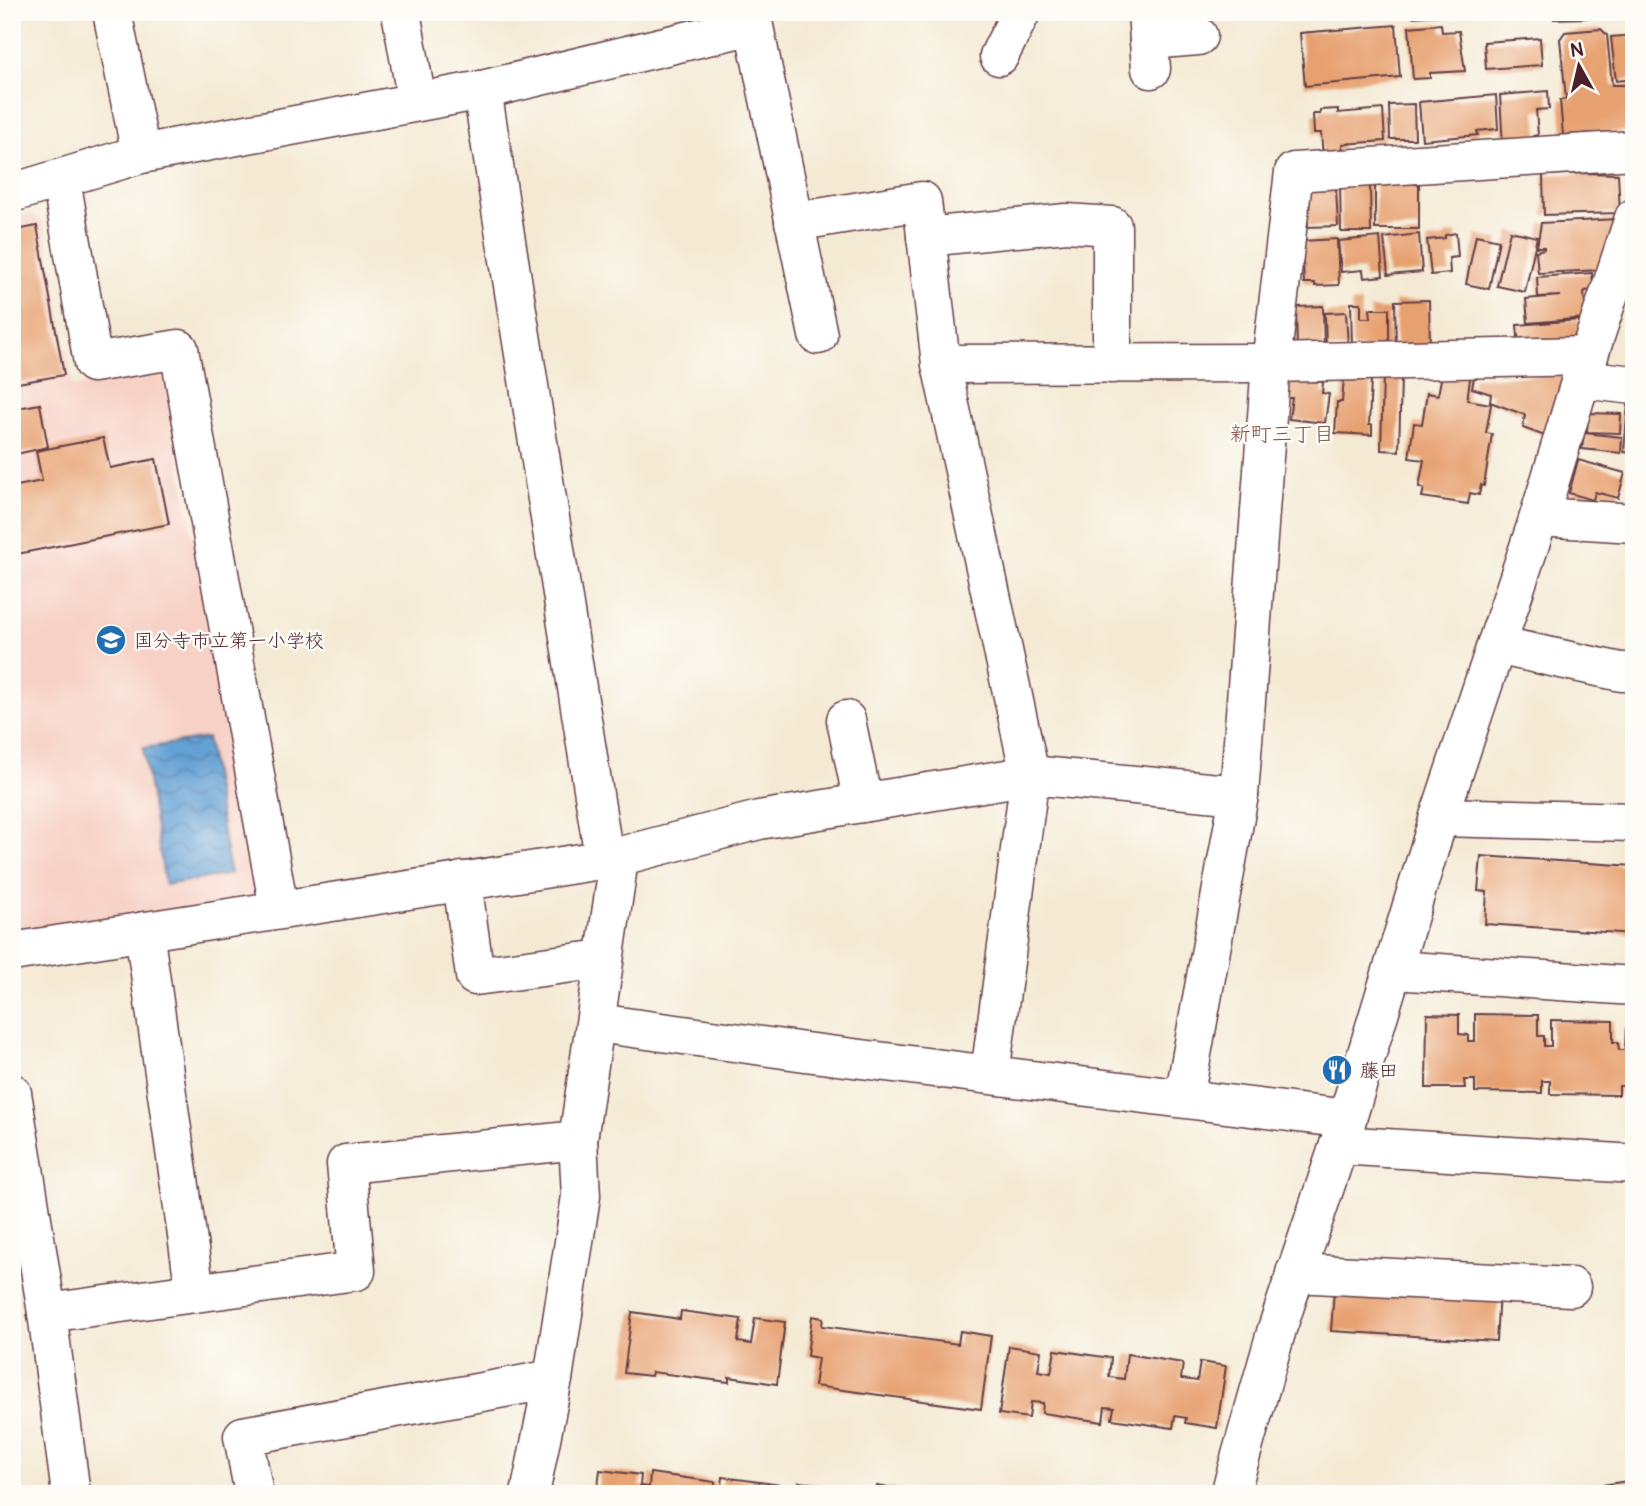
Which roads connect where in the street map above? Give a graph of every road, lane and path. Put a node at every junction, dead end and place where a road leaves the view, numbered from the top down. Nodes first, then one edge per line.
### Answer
1 (112, 12) edge
2 (401, 12) edge
3 (1021, 12) edge
4 (752, 19) edge
5 (1198, 36) dead end
6 (1149, 40) edge
7 (999, 56) dead end
8 (482, 90) junction
9 (417, 102) junction
10 (1634, 150) edge
11 (141, 154) junction
12 (61, 180) junction
13 (12, 193) edge
14 (1634, 218) edge
15 (794, 222) junction
16 (926, 237) junction
17 (818, 335) dead end
18 (1112, 363) junction
19 (1271, 363) junction
20 (941, 364) junction
21 (1585, 368) junction
22 (1634, 385) edge
23 (1539, 517) junction
24 (1634, 523) edge
25 (1496, 645) junction
26 (1634, 672) edge
27 (846, 720) dead end
28 (1030, 775) junction
29 (1239, 795) junction
30 (863, 803) junction
31 (1439, 817) junction
32 (1634, 822) edge
33 (612, 858) junction
34 (462, 881) junction
35 (279, 909) junction
36 (144, 931) junction
37 (12, 952) edge
38 (603, 959) junction
39 (1394, 970) junction
40 (1634, 986) edge
41 (597, 1023) junction
42 (990, 1074) junction
43 (12, 1093) edge
44 (1184, 1098) junction
45 (1343, 1132) junction
46 (578, 1140) junction
47 (1634, 1164) edge
48 (1295, 1273) junction
49 (1571, 1287) dead end
50 (195, 1292) junction
51 (47, 1313) junction
52 (553, 1379) junction
53 (71, 1494) edge
54 (254, 1494) edge
55 (530, 1494) edge
56 (1230, 1494) edge

1 - 11 street
2 - 9 street
3 - 7 street
4 - 8 street
4 - 15 street
5 - 6 street
8 - 9 street
8 - 33 street
9 - 11 street
10 - 19 street
11 - 12 street
12 - 13 street
12 - 35 street
14 - 21 street
15 - 16 street
15 - 17 street
16 - 18 street
16 - 20 street
18 - 19 street
18 - 20 street
19 - 21 street
19 - 29 street
20 - 28 street
21 - 22 street
21 - 23 street
23 - 24 street
23 - 25 street
25 - 26 street
25 - 31 street
27 - 30 street
28 - 29 street
28 - 30 street
28 - 42 street
29 - 44 street
30 - 33 street
31 - 32 street
31 - 39 street
33 - 34 street
33 - 38 street
34 - 35 street
34 - 38 street
35 - 36 street
36 - 37 street
36 - 50 street
38 - 41 street
39 - 40 street
39 - 45 street
41 - 42 street
41 - 46 street
42 - 44 street
43 - 51 street
44 - 45 street
45 - 47 street
45 - 48 street
46 - 50 street
46 - 52 street
48 - 49 street
48 - 56 street
50 - 51 street
51 - 53 street
52 - 54 street
52 - 55 street

